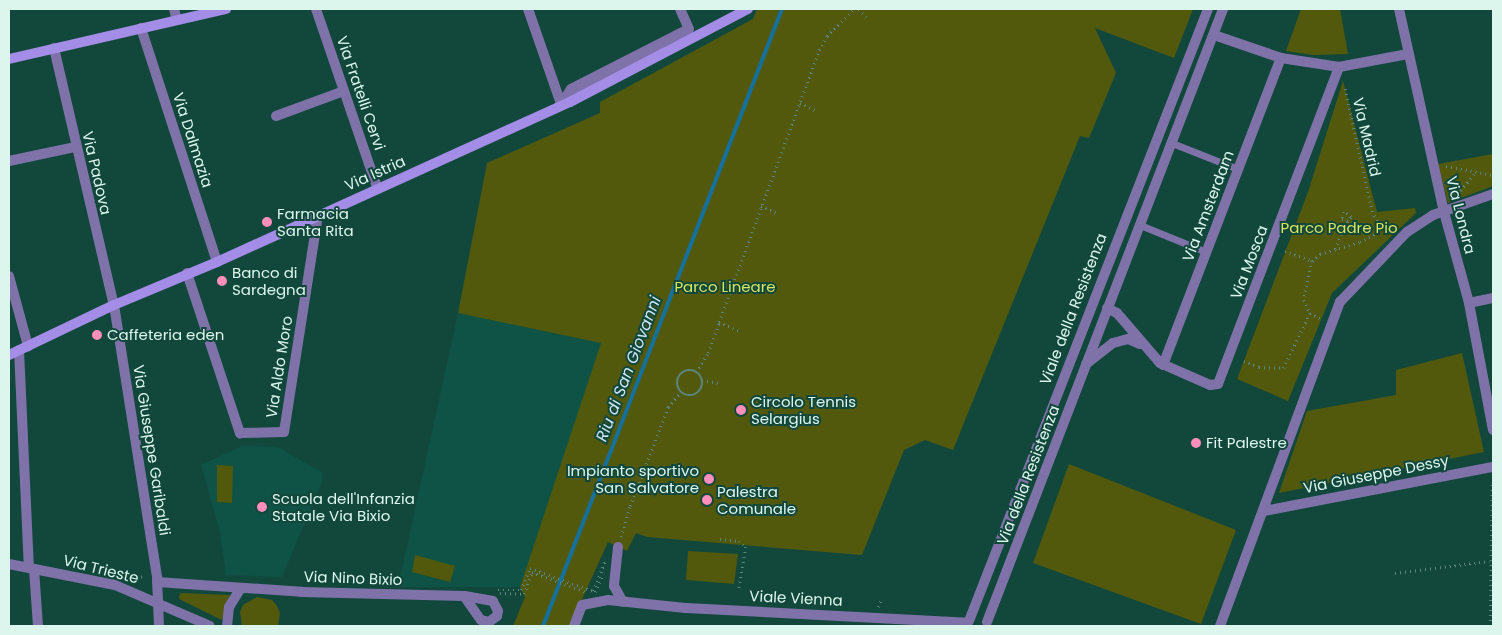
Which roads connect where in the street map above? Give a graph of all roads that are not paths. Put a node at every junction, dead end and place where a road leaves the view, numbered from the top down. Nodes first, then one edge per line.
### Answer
1 (174, 9) edge
2 (226, 9) edge
3 (316, 9) edge
4 (528, 9) edge
5 (680, 9) edge
6 (739, 9) edge
7 (748, 9) edge
8 (1208, 9) edge
9 (1223, 9) edge
10 (1399, 9) edge
11 (177, 20) junction
12 (141, 28) junction
13 (1214, 35) junction
14 (54, 48) junction
15 (1408, 54) junction
16 (1281, 58) junction
17 (9, 59) edge
18 (1339, 67) junction
19 (344, 91) junction
20 (561, 104) junction
21 (276, 116) dead end
22 (1172, 143) junction
23 (75, 147) junction
24 (9, 161) edge
25 (1234, 168) dead end
26 (377, 188) junction
27 (1493, 194) edge
28 (1444, 212) junction
29 (318, 215) junction
30 (1140, 225) junction
31 (1204, 251) dead end
32 (217, 262) junction
33 (187, 273) junction
34 (9, 276) edge
35 (1493, 298) edge
36 (1469, 303) junction
37 (114, 305) junction
38 (1107, 309) junction
39 (1141, 344) junction
40 (24, 348) junction
41 (9, 355) edge
42 (1086, 364) junction
43 (1163, 365) junction
44 (1493, 430) edge
45 (1493, 467) edge
46 (1264, 511) junction
47 (618, 547) road end
48 (9, 564) edge
49 (32, 568) junction
50 (157, 582) junction
51 (241, 588) junction
52 (464, 596) dead end
53 (158, 601) junction
54 (624, 602) junction
55 (968, 624) edge
56 (988, 624) edge
57 (38, 626) edge
58 (159, 626) edge
59 (210, 626) edge
60 (227, 626) edge
61 (574, 626) edge
62 (1220, 626) edge

1 - 11 street
2 - 11 main road
3 - 19 street, Via Fratelli Cervi
4 - 20 street
5 - 20 street
6 - 20 lane
7 - 20 main road, Via Istria
8 - 55 street, Viale della Resistenza
9 - 13 street
10 - 15 street, Via Londra
11 - 12 main road
12 - 14 main road
12 - 32 street, Via Dalmazia
13 - 16 street
13 - 22 street
14 - 17 main road
14 - 23 street, Via Padova
15 - 18 street
15 - 28 street, Via Londra
16 - 18 street
16 - 43 street, Via Amsterdam
18 - 43 street, Via Mosca
19 - 21 street
19 - 26 street, Via Fratelli Cervi
20 - 26 main road, Via Istria
22 - 25 lane
22 - 30 street
23 - 24 street
23 - 37 street, Via Padova
26 - 29 main road, Via Istria
27 - 28 street
28 - 36 street, Via Londra
28 - 46 street
29 - 32 main road, Via Istria
29 - 33 street, Via Aldo Moro
30 - 31 lane
30 - 38 street
32 - 33 main road, Via Istria
33 - 37 main road, Via Istria
34 - 40 street
35 - 36 street
36 - 44 street, Via Londra
37 - 40 main road, Via Istria
37 - 50 street, Via Giuseppe Garibaldi
38 - 39 street, Via Mosca
38 - 42 street, Via della Resistenza
39 - 42 street
39 - 43 street, Via Mosca
40 - 41 main road, Via Istria
40 - 49 street
42 - 56 street, Via della Resistenza
45 - 46 street, Via Giuseppe Dessy
46 - 62 street
47 - 54 street
48 - 49 street, Via Trieste
49 - 53 street, Via Trieste
49 - 57 street
50 - 51 street, Via Nino Bixio
50 - 53 street, Via Giuseppe Garibaldi
51 - 52 street, Via Nino Bixio
51 - 60 street
53 - 58 street, Via Giuseppe Garibaldi
53 - 59 street, Via Trieste
54 - 55 street, Viale Vienna
54 - 61 street, Viale Vienna
55 - 56 street, Viale Vienna

